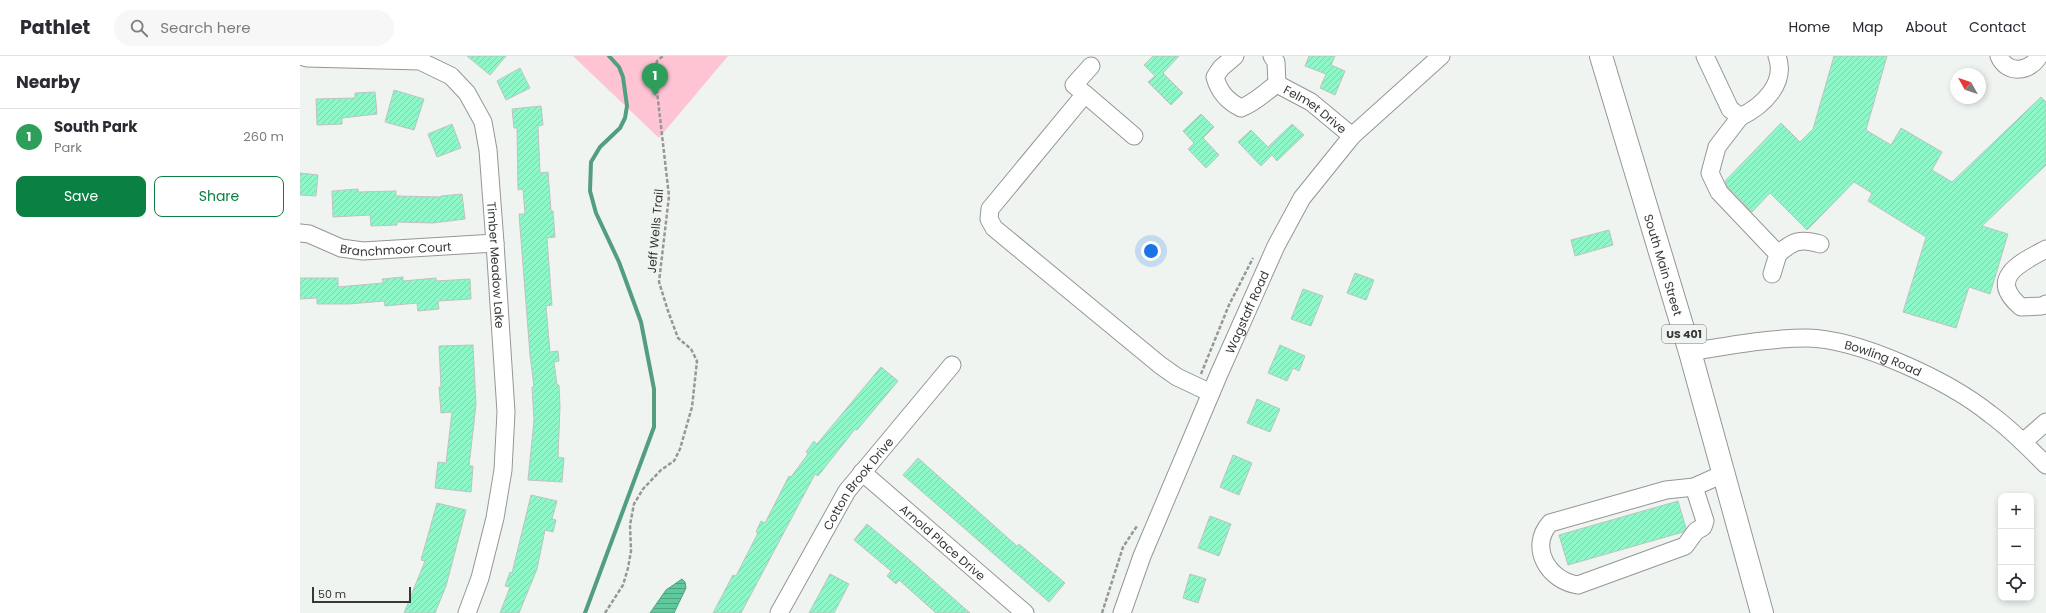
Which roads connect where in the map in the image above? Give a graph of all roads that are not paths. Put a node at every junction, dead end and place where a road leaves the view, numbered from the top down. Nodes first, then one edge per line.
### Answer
1 (301, 56) edge
2 (1235, 56) edge
3 (1272, 56) edge
4 (1441, 56) edge
5 (1601, 56) edge
6 (1705, 56) edge
7 (1777, 56) edge
8 (1999, 56) edge
9 (2041, 58) edge
10 (1091, 66) dead end
11 (1277, 84) junction
12 (1085, 94) junction
13 (1740, 117) junction
14 (1134, 136) dead end
15 (1352, 136) junction
16 (300, 233) edge
17 (495, 243) junction
18 (1820, 244) dead end
19 (2046, 249) edge
20 (1778, 254) junction
21 (1772, 274) dead end
22 (2046, 304) edge
23 (1690, 352) junction
24 (952, 365) dead end
25 (1211, 393) junction
26 (2046, 422) edge
27 (2023, 442) junction
28 (2046, 465) edge
29 (862, 472) junction
30 (1723, 474) junction
31 (1694, 487) junction
32 (466, 613) edge
33 (779, 613) edge
34 (1025, 613) edge
35 (1122, 613) edge
36 (1762, 613) edge

1 - 17 street, Timber Meadow Lake
2 - 11 street, Felmet Drive
3 - 11 street, Felmet Drive
4 - 15 street, Wagstaff Road
5 - 23 highway, South Main Street / US 401
6 - 13 street
7 - 13 street
8 - 9 street
10 - 12 street
11 - 15 street, Felmet Drive
12 - 14 street
12 - 25 street
13 - 20 street
15 - 25 street, Wagstaff Road
16 - 17 street, Branchmoor Court
17 - 32 street, Timber Meadow Lake
18 - 20 street
19 - 22 street
20 - 21 street
23 - 27 street, Bowling Road
23 - 30 highway, South Main Street / US 401
24 - 29 street, Cotton Brook Drive
25 - 35 street, Wagstaff Road
26 - 27 street
27 - 28 street, Bowling Road
29 - 33 street, Cotton Brook Drive
29 - 34 street, Arnold Place Drive
30 - 31 street
30 - 36 highway, South Main Street / US 401
31 - 31 street

